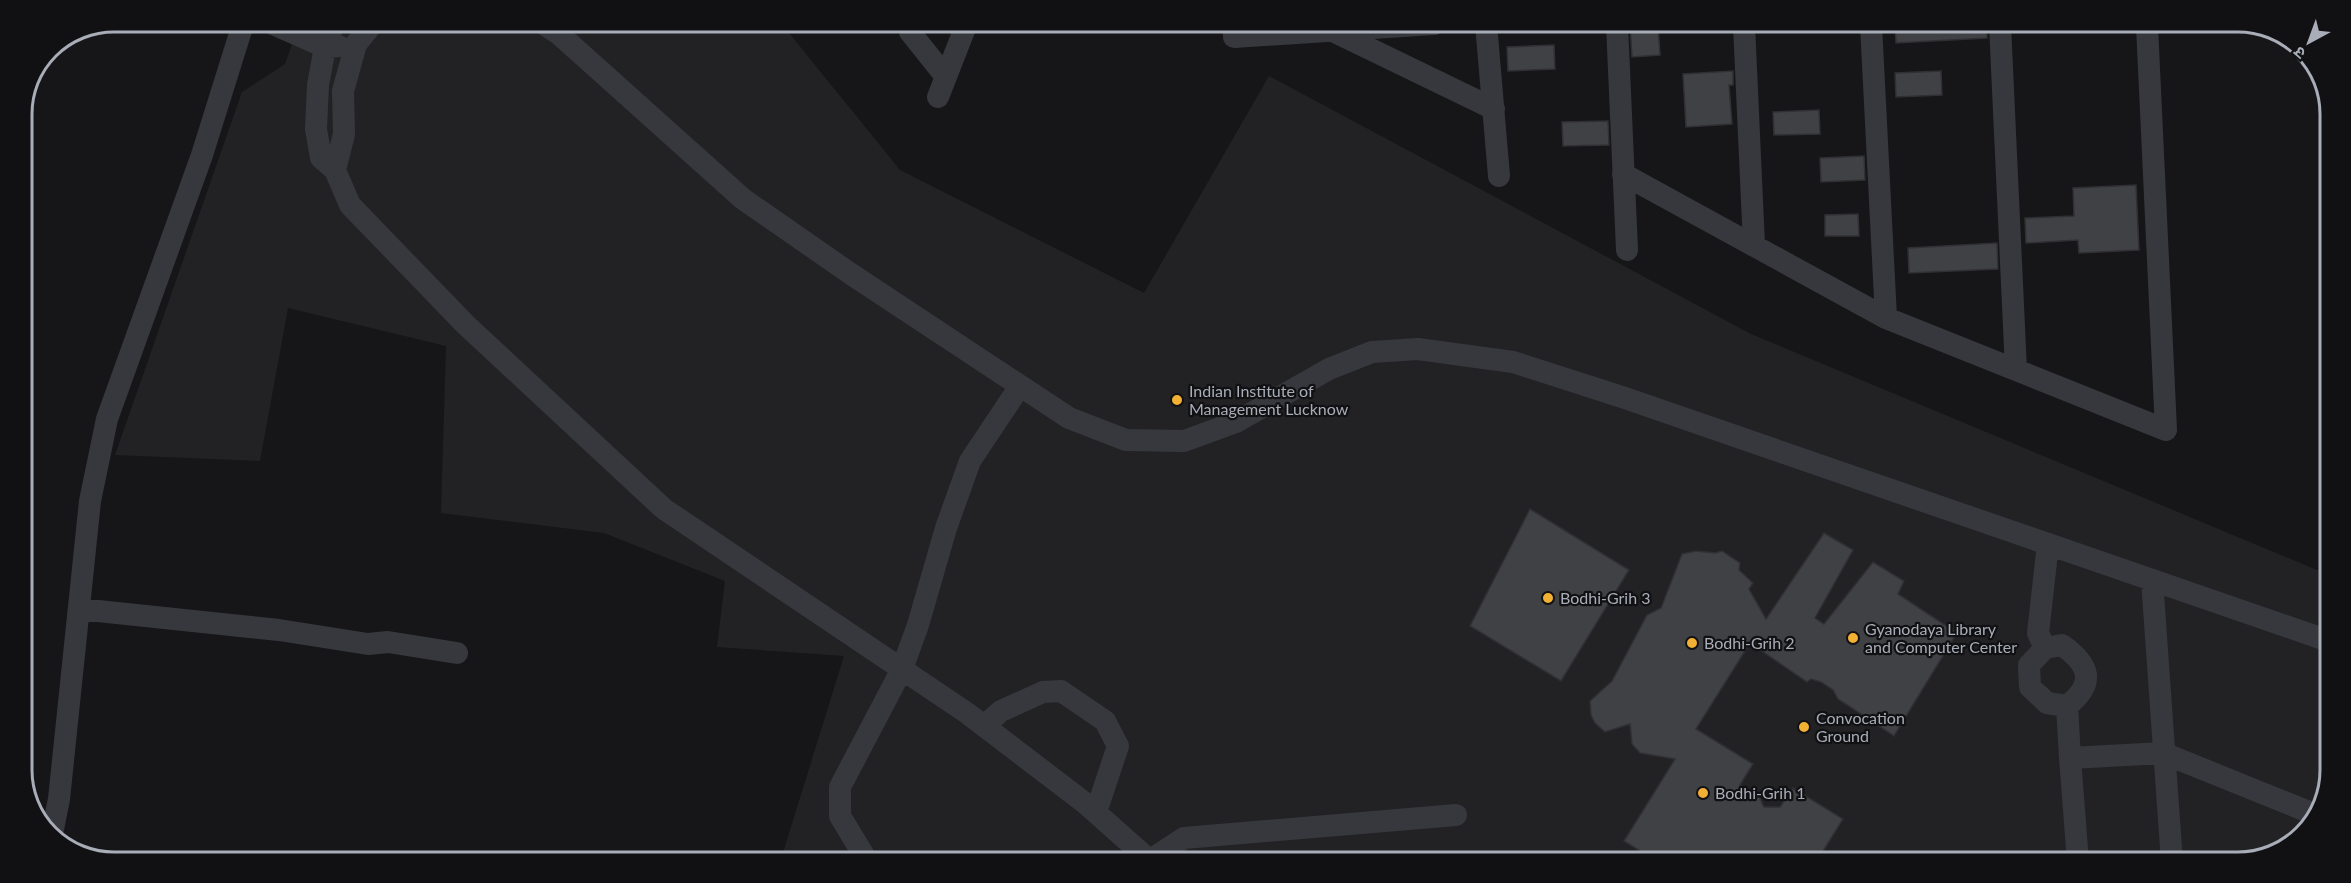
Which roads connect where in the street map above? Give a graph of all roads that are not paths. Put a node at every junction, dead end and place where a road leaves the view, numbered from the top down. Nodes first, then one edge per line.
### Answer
1 (241, 31) edge
2 (289, 31) edge
3 (329, 31) edge
4 (342, 31) edge
5 (367, 31) edge
6 (554, 31) edge
7 (964, 31) edge
8 (1234, 31) edge
9 (1318, 31) edge
10 (1334, 31) edge
11 (1487, 31) edge
12 (1617, 31) edge
13 (1744, 31) edge
14 (1871, 31) edge
15 (2000, 31) edge
16 (2147, 31) edge
17 (910, 32) dead end
18 (356, 44) junction
19 (325, 47) junction
20 (1494, 109) junction
21 (335, 170) junction
22 (1623, 174) junction
23 (1500, 176) dead end
24 (1754, 245) junction
25 (1627, 250) dead end
26 (1886, 318) junction
27 (2016, 370) junction
28 (1020, 386) junction
29 (2048, 544) junction
30 (2152, 580) junction
31 (79, 609) junction
32 (2320, 638) edge
33 (2044, 648) junction
34 (458, 653) dead end
35 (902, 669) junction
36 (2067, 706) junction
37 (984, 726) junction
38 (2163, 753) junction
39 (2070, 758) junction
40 (1096, 812) junction
41 (2308, 812) edge
42 (1456, 815) dead end
43 (54, 825) edge
44 (862, 852) edge
45 (1141, 852) edge
46 (1162, 852) edge
47 (2077, 852) edge
48 (2171, 852) edge

1 - 31 street
2 - 19 street
3 - 19 street
4 - 18 street
5 - 18 street
6 - 28 street
7 - 17 street
8 - 9 street
10 - 20 street
11 - 20 street
12 - 22 street
13 - 24 street
14 - 26 street
15 - 27 street
16 - 27 street
18 - 19 street
18 - 21 street
19 - 21 street
20 - 23 street
21 - 35 street
22 - 24 street
22 - 25 street
24 - 26 street
26 - 27 street
28 - 29 street
28 - 35 street
29 - 30 street
29 - 33 street
30 - 32 street
30 - 38 street
31 - 34 street
31 - 43 street
33 - 36 street
33 - 36 street
35 - 37 street
35 - 44 street
36 - 39 street
37 - 40 street
37 - 40 street
38 - 39 street
38 - 41 street
38 - 48 street
39 - 47 street
40 - 45 street
42 - 46 street

